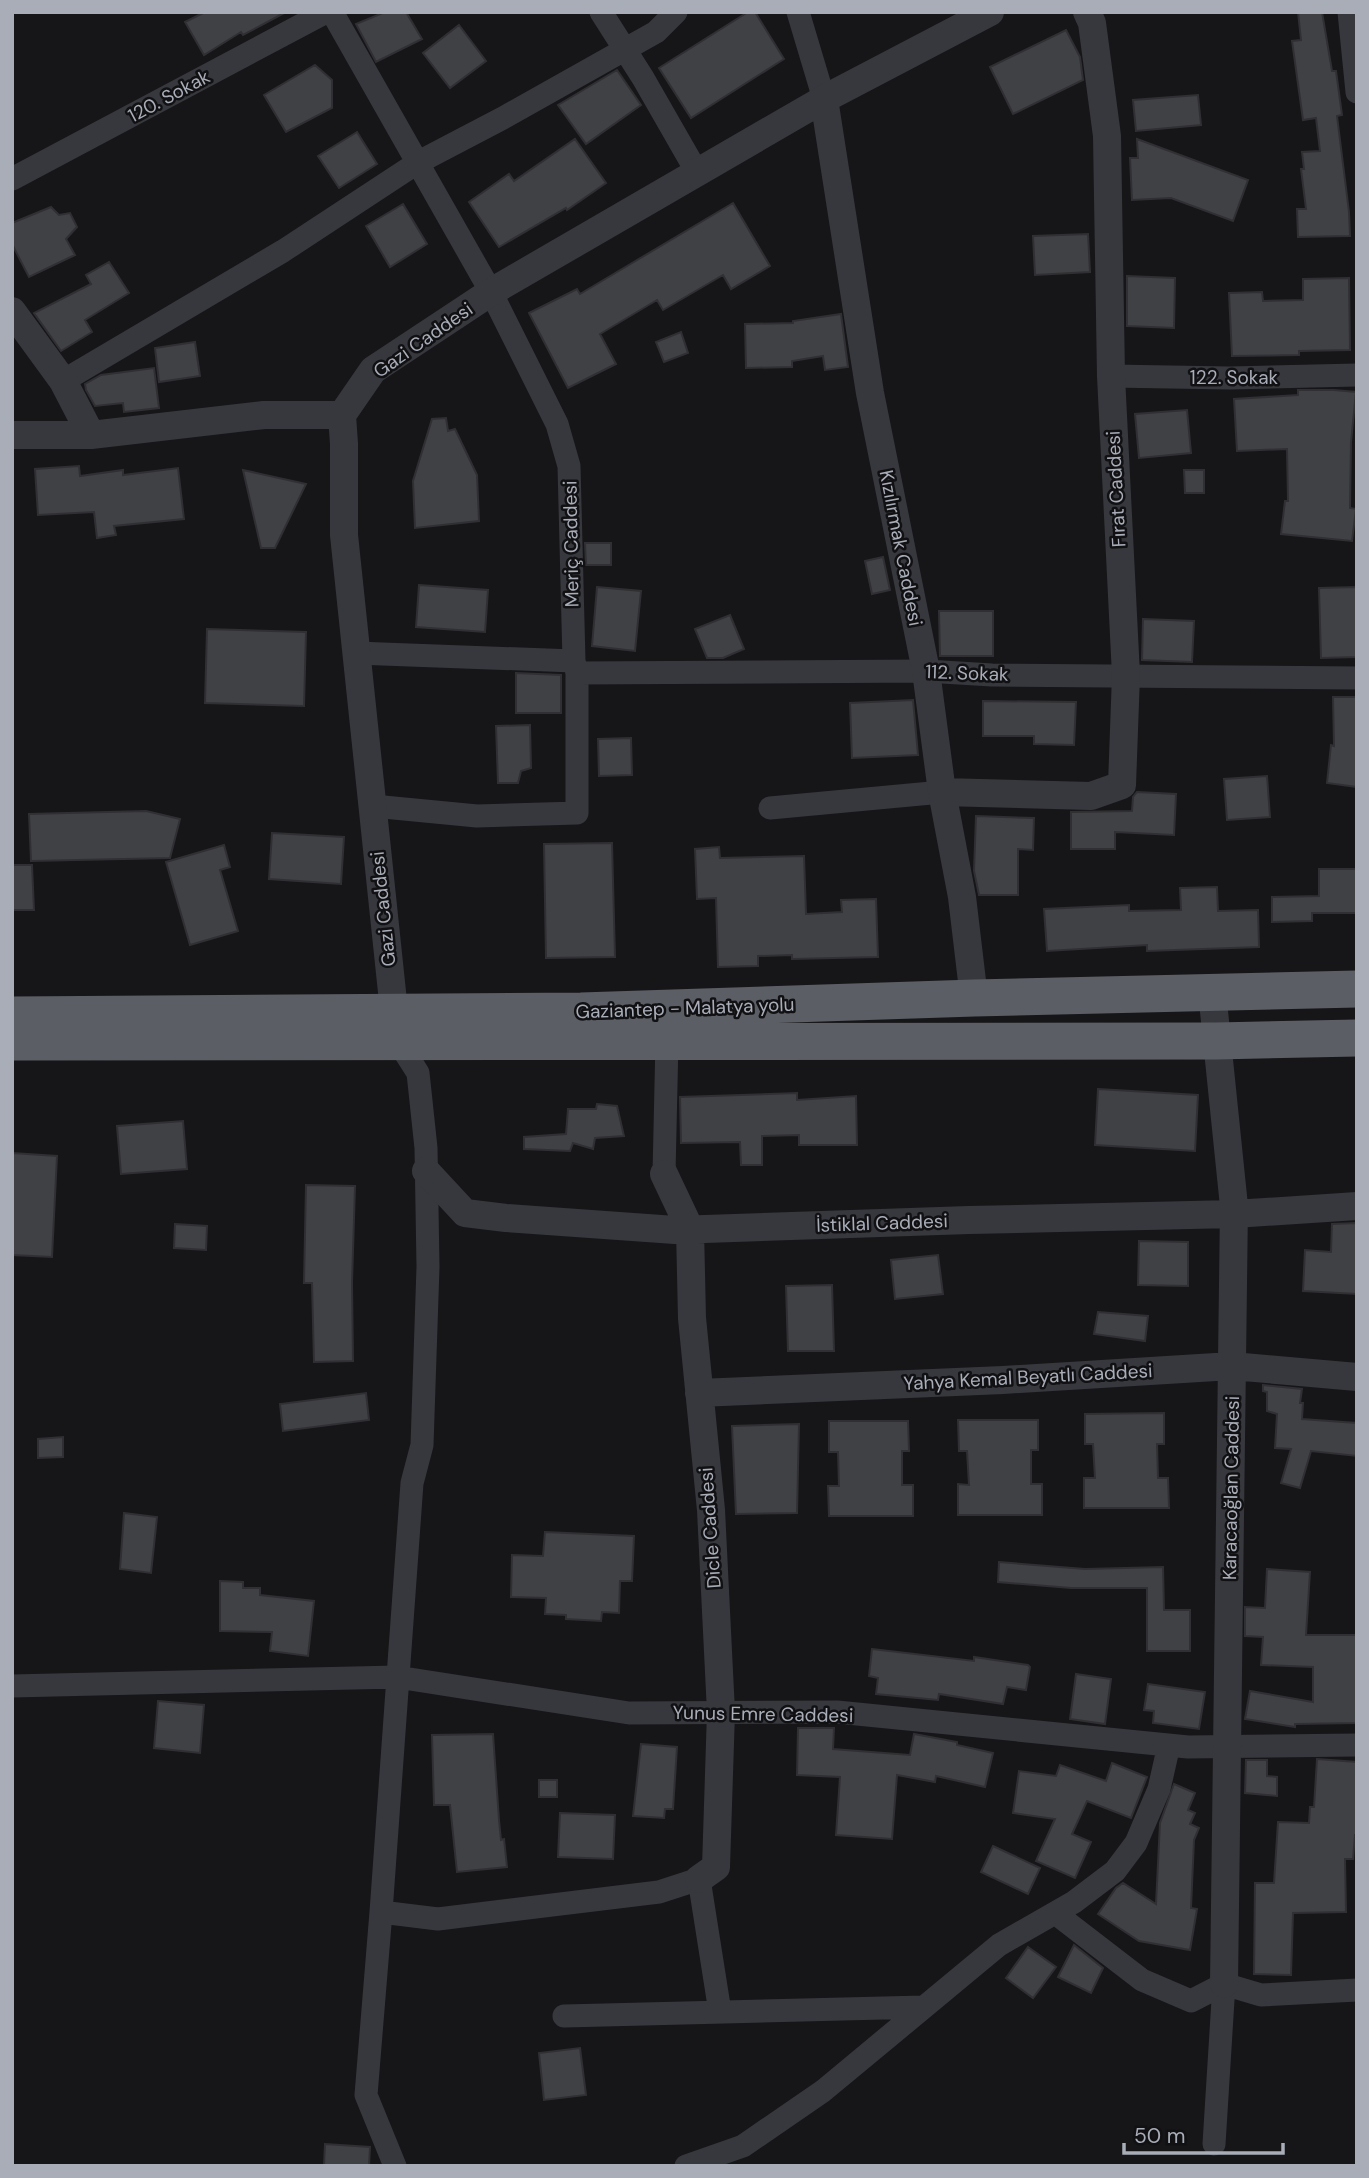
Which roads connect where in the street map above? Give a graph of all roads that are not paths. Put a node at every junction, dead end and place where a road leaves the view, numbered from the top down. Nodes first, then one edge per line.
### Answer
1 (326, 12) edge
2 (332, 12) edge
3 (601, 12) edge
4 (676, 12) edge
5 (798, 12) edge
6 (990, 12) edge
7 (1087, 12) edge
8 (1349, 12) edge
9 (625, 50) junction
10 (1357, 92) edge
11 (824, 99) junction
12 (417, 163) junction
13 (698, 174) junction
14 (12, 179) edge
15 (491, 292) junction
16 (12, 311) edge
17 (1357, 375) edge
18 (1111, 376) junction
19 (63, 381) junction
20 (342, 415) junction
21 (12, 435) edge
22 (91, 435) junction
23 (356, 653) junction
24 (575, 667) junction
25 (926, 671) junction
26 (1126, 675) junction
27 (1357, 678) edge
28 (942, 792) junction
29 (373, 806) junction
30 (770, 808) dead end
31 (1357, 989) edge
32 (1212, 992) junction
33 (974, 998) junction
34 (12, 1015) edge
35 (395, 1026) junction
36 (1357, 1038) edge
37 (667, 1040) junction
38 (1216, 1041) junction
39 (12, 1042) edge
40 (426, 1171) junction
41 (664, 1174) joint
42 (1357, 1206) edge
43 (1234, 1214) junction
44 (690, 1229) junction
45 (1232, 1366) junction
46 (1357, 1377) edge
47 (699, 1393) junction
48 (397, 1677) junction
49 (12, 1686) edge
50 (721, 1712) junction
51 (1169, 1745) junction
52 (1357, 1745) edge
53 (1227, 1746) junction
54 (699, 1879) junction
55 (382, 1912) junction
56 (1055, 1913) junction
57 (1224, 1984) junction
58 (1357, 1990) edge
59 (924, 2007) junction
60 (720, 2012) junction
61 (564, 2015) dead end
62 (1214, 2144) dead end
63 (395, 2166) edge
64 (685, 2166) edge

1 - 14 street, 120. Sokak
2 - 12 street, Meriç Caddesi
3 - 9 street
4 - 9 street
5 - 11 street
6 - 11 street, Gazi Caddesi
7 - 18 street, Fırat Caddesi
8 - 10 street
9 - 12 street
9 - 13 street
11 - 13 street, Gazi Caddesi
11 - 25 street, Kızılırmak Caddesi
12 - 15 street, Meriç Caddesi
12 - 19 street
13 - 15 street, Gazi Caddesi
15 - 20 street, Gazi Caddesi
15 - 24 street, Meriç Caddesi
16 - 19 street
17 - 18 street, 122. Sokak
18 - 26 street, Fırat Caddesi
19 - 22 street
20 - 22 street
20 - 23 street, Gazi Caddesi
21 - 22 street
23 - 24 street, 112. Sokak
23 - 29 street, Gazi Caddesi
24 - 25 street, 112. Sokak
24 - 29 street, Meriç Caddesi
25 - 26 street, 112. Sokak
25 - 28 street, Kızılırmak Caddesi
26 - 27 street, 112. Sokak
26 - 28 street, Fırat Caddesi
28 - 30 street
28 - 33 street, Kızılırmak Caddesi
29 - 35 street, Gazi Caddesi
31 - 32 highway, Gaziantep - Malatya yolu
32 - 33 highway, Gaziantep - Malatya yolu
32 - 38 street, Karacaoğlan Caddesi
33 - 35 highway, Gaziantep - Malatya yolu
34 - 35 highway, Gaziantep - Malatya yolu
35 - 37 highway, Gaziantep - Malatya yolu
35 - 39 highway, Gaziantep - Malatya yolu
35 - 40 street
36 - 38 highway, Gaziantep - Malatya yolu
37 - 38 highway, Gaziantep - Malatya yolu
37 - 41 street
38 - 43 street, Karacaoğlan Caddesi
40 - 44 street, İstiklal Caddesi
40 - 48 street
41 - 44 street, Dicle Caddesi
42 - 43 street, İstiklal Caddesi
43 - 44 street, İstiklal Caddesi
43 - 45 street, Karacaoğlan Caddesi
44 - 47 street, Dicle Caddesi
45 - 46 street, Yahya Kemal Beyatlı Caddesi
45 - 47 street, Yahya Kemal Beyatlı Caddesi
45 - 53 street, Karacaoğlan Caddesi
47 - 50 street, Dicle Caddesi
48 - 49 street, Yunus Emre Caddesi
48 - 50 street, Yunus Emre Caddesi
48 - 55 street
50 - 51 street, Yunus Emre Caddesi
50 - 54 street, Dicle Caddesi
51 - 53 street, Yunus Emre Caddesi
51 - 56 street
52 - 53 street, Yunus Emre Caddesi
53 - 57 street, Karacaoğlan Caddesi
54 - 55 street
54 - 60 street
55 - 63 street
56 - 57 street
56 - 59 street
57 - 58 street
57 - 62 street
59 - 60 street
59 - 64 street
60 - 61 street

